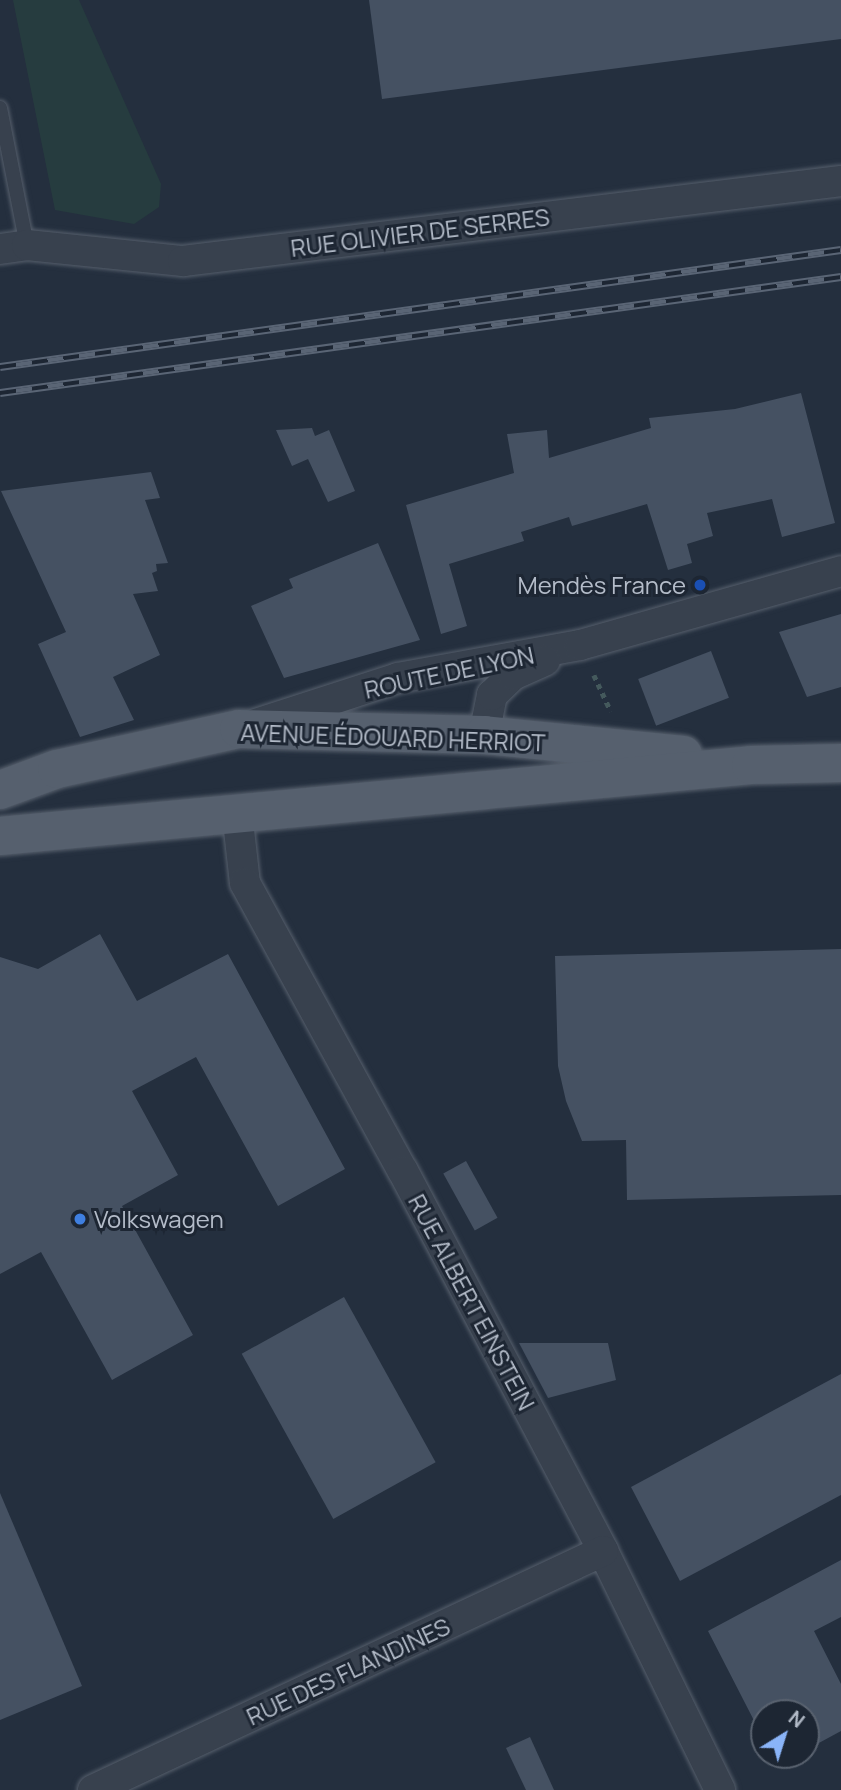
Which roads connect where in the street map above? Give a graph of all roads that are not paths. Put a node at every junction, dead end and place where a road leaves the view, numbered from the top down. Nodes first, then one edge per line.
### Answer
1 (0, 108) edge
2 (841, 181) edge
3 (13, 247) edge
4 (841, 572) edge
5 (580, 645) junction
6 (239, 729) junction
7 (484, 735) junction
8 (841, 764) edge
9 (751, 765) junction
10 (0, 790) edge
11 (237, 812) junction
12 (0, 836) edge
13 (603, 1551) junction
14 (93, 1790) edge
15 (720, 1790) edge

1 - 3 lane
2 - 3 street, RUE OLIVIER DE SERRES
4 - 5 street, ROUTE DE LYON
5 - 6 street, ROUTE DE LYON
5 - 7 street, ROUTE DE LYON
6 - 7 main road, AVENUE ÉDOUARD HERRIOT
6 - 10 main road, AVENUE ÉDOUARD HERRIOT
7 - 9 main road, AVENUE ÉDOUARD HERRIOT
8 - 9 main road, AVENUE ÉDOUARD HERRIOT
9 - 11 main road, AVENUE ÉDOUARD HERRIOT
11 - 12 main road, AVENUE ÉDOUARD HERRIOT
11 - 13 street, RUE ALBERT EINSTEIN
13 - 14 street, RUE DES FLANDINES
13 - 15 street, RUE ALBERT EINSTEIN

